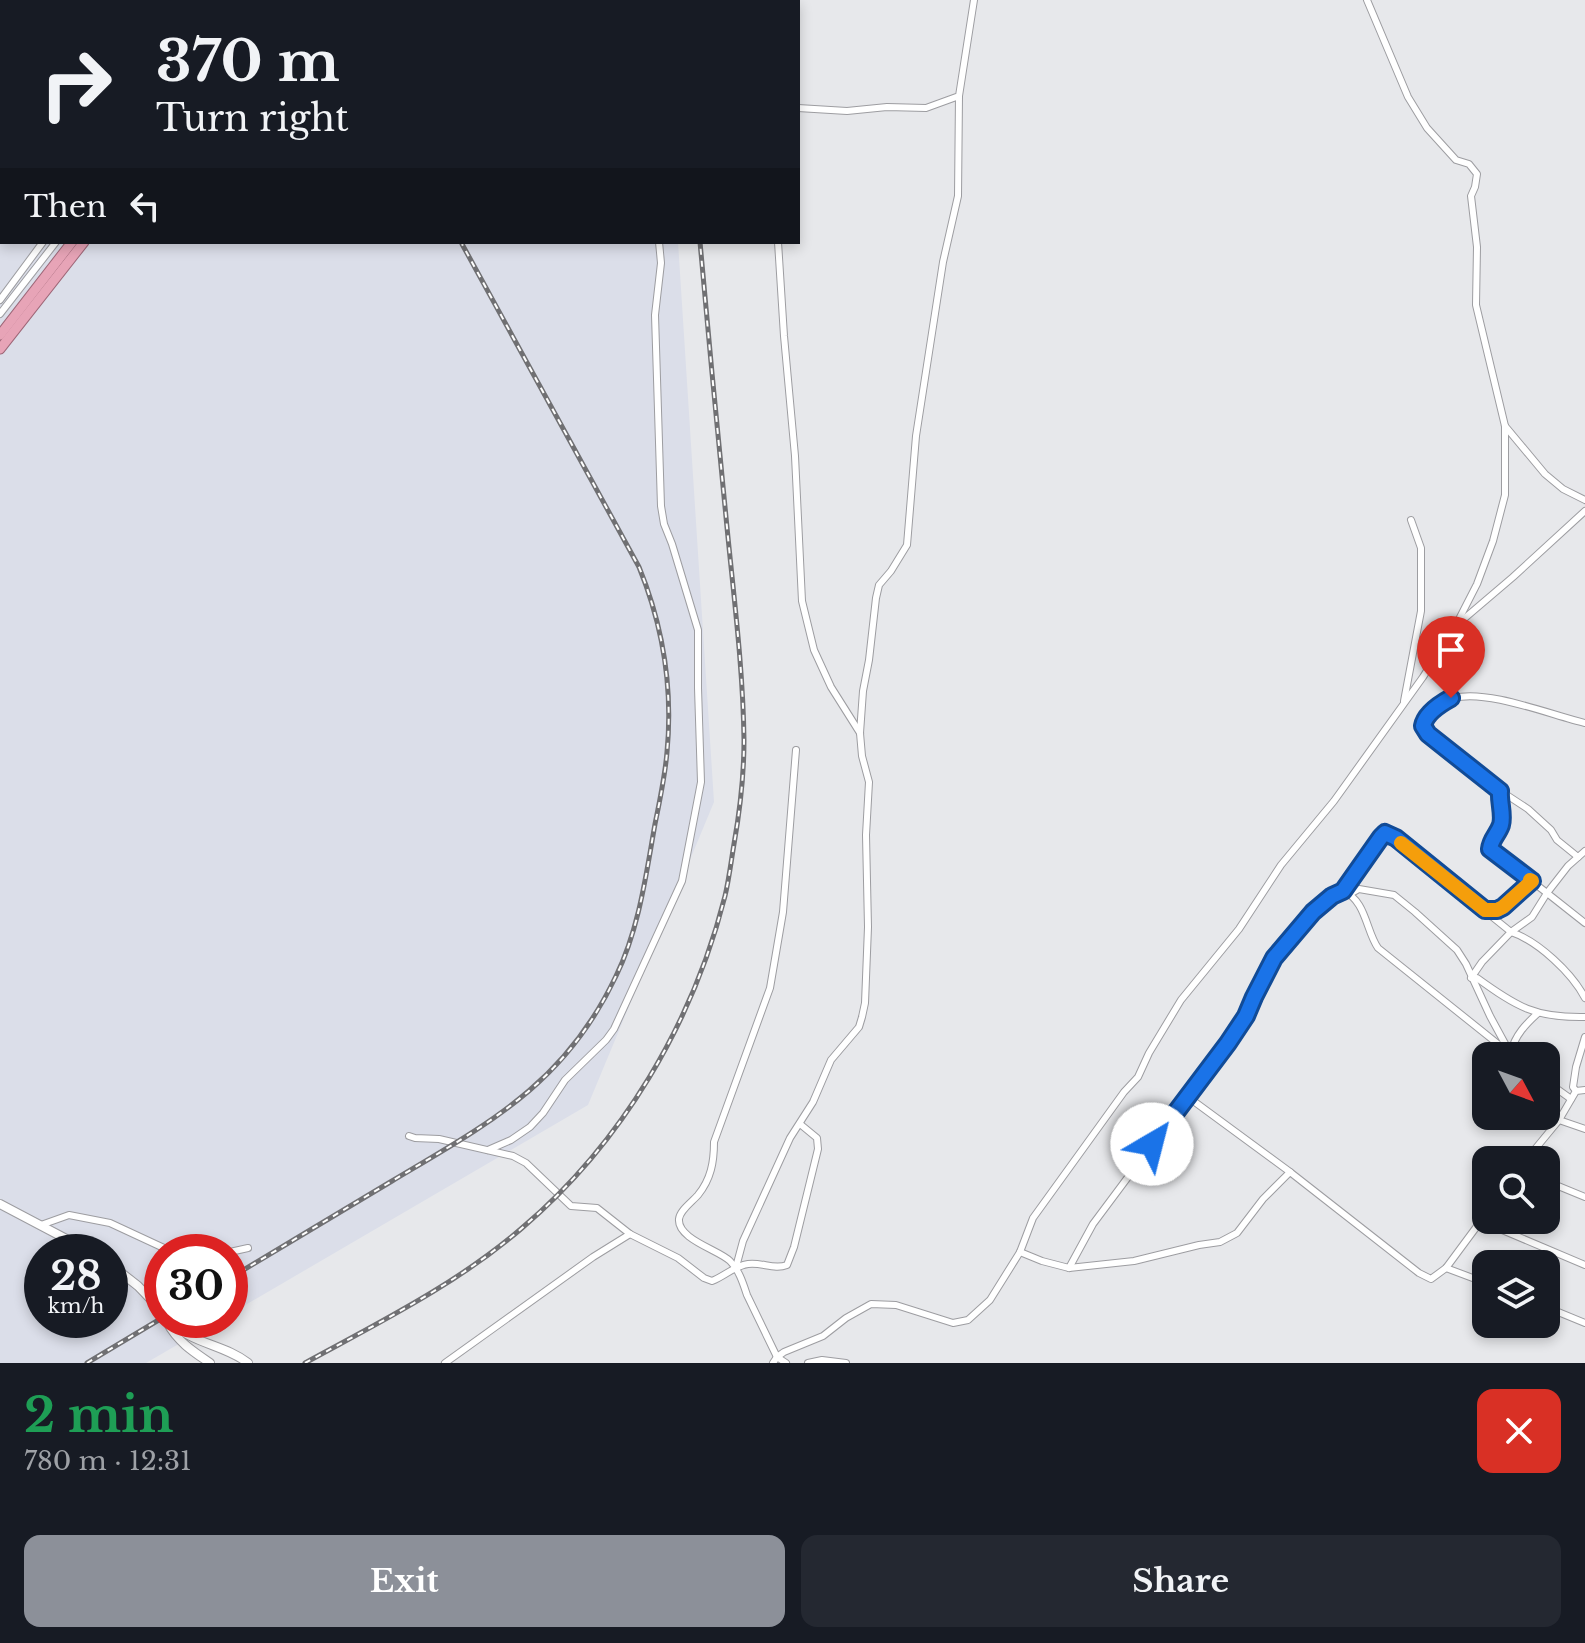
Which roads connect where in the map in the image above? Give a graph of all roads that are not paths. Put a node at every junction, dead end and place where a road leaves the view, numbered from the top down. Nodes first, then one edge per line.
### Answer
1 (974, 0) edge
2 (1367, 0) edge
3 (959, 96) junction
4 (800, 108) edge
5 (42, 244) edge
6 (54, 244) edge
7 (70, 244) edge
8 (82, 244) edge
9 (659, 244) edge
10 (778, 244) edge
11 (0, 300) edge
12 (0, 314) edge
13 (0, 335) edge
14 (0, 349) edge
15 (1505, 426) junction
16 (1585, 500) edge
17 (1585, 511) edge
18 (1411, 520) dead end
19 (1456, 625) junction
20 (1403, 704) junction
21 (1585, 723) edge
22 (860, 733) junction
23 (796, 750) dead end
24 (1500, 791) junction
25 (1585, 851) edge
26 (1578, 857) junction
27 (1532, 881) junction
28 (1347, 893) junction
29 (1547, 893) junction
30 (1485, 910) junction
31 (1585, 923) edge
32 (1511, 932) junction
33 (1471, 978) junction
34 (1585, 998) edge
35 (1538, 1013) junction
36 (1585, 1017) edge
37 (1585, 1037) edge
38 (1496, 1042) edge
39 (1505, 1042) edge
40 (1514, 1042) edge
41 (1585, 1090) edge
42 (1560, 1091) edge
43 (1576, 1091) junction
44 (1188, 1097) junction
45 (1571, 1099) junction
46 (1560, 1118) edge
47 (1560, 1120) edge
48 (800, 1124) junction
49 (1585, 1129) edge
50 (1551, 1130) edge
51 (409, 1136) dead end
52 (1538, 1146) edge
53 (488, 1150) junction
54 (1290, 1172) junction
55 (1560, 1187) edge
56 (1585, 1197) edge
57 (0, 1204) edge
58 (38, 1226) junction
59 (1472, 1233) edge
60 (54, 1234) edge
61 (630, 1234) junction
62 (1512, 1234) edge
63 (144, 1239) edge
64 (1020, 1252) junction
65 (1585, 1265) edge
66 (736, 1267) junction
67 (1069, 1268) junction
68 (1446, 1268) junction
69 (128, 1278) edge
70 (1472, 1278) edge
71 (144, 1293) edge
72 (1560, 1313) edge
73 (1585, 1323) edge
74 (177, 1338) edge
75 (195, 1338) edge
76 (775, 1360) edge
77 (210, 1363) edge
78 (248, 1363) edge
79 (445, 1363) edge
80 (786, 1363) edge
81 (808, 1363) edge
82 (846, 1363) edge

1 - 3 street
2 - 15 street
3 - 4 street
3 - 22 street
5 - 11 street
6 - 12 street
7 - 13 highway
8 - 14 highway
9 - 53 street
10 - 22 street
15 - 16 street
15 - 19 street
17 - 19 street
18 - 20 street
19 - 20 street
20 - 64 street
21 - 24 street
22 - 48 street
23 - 66 street
24 - 26 street
24 - 27 street
25 - 26 street
26 - 29 street
27 - 29 street
27 - 30 street
28 - 30 street
28 - 33 street
28 - 38 street
28 - 44 street
29 - 31 street
29 - 32 street
30 - 32 street
32 - 33 street
32 - 34 street
33 - 35 street
33 - 39 street
35 - 36 street
35 - 40 street
37 - 43 street
41 - 43 street
42 - 45 street
43 - 45 street
44 - 54 street
44 - 67 street
45 - 46 street
47 - 49 street
48 - 66 street
48 - 66 street
50 - 52 street
51 - 53 street
53 - 61 street
54 - 67 street
54 - 68 street
55 - 56 street
57 - 58 main road
58 - 60 main road
58 - 63 street
59 - 68 street
61 - 66 street
61 - 79 street
62 - 65 street
64 - 67 street
64 - 76 street
66 - 76 street
68 - 70 street
69 - 71 main road
72 - 73 street
74 - 77 main road
75 - 78 main road
76 - 80 street
81 - 82 street

